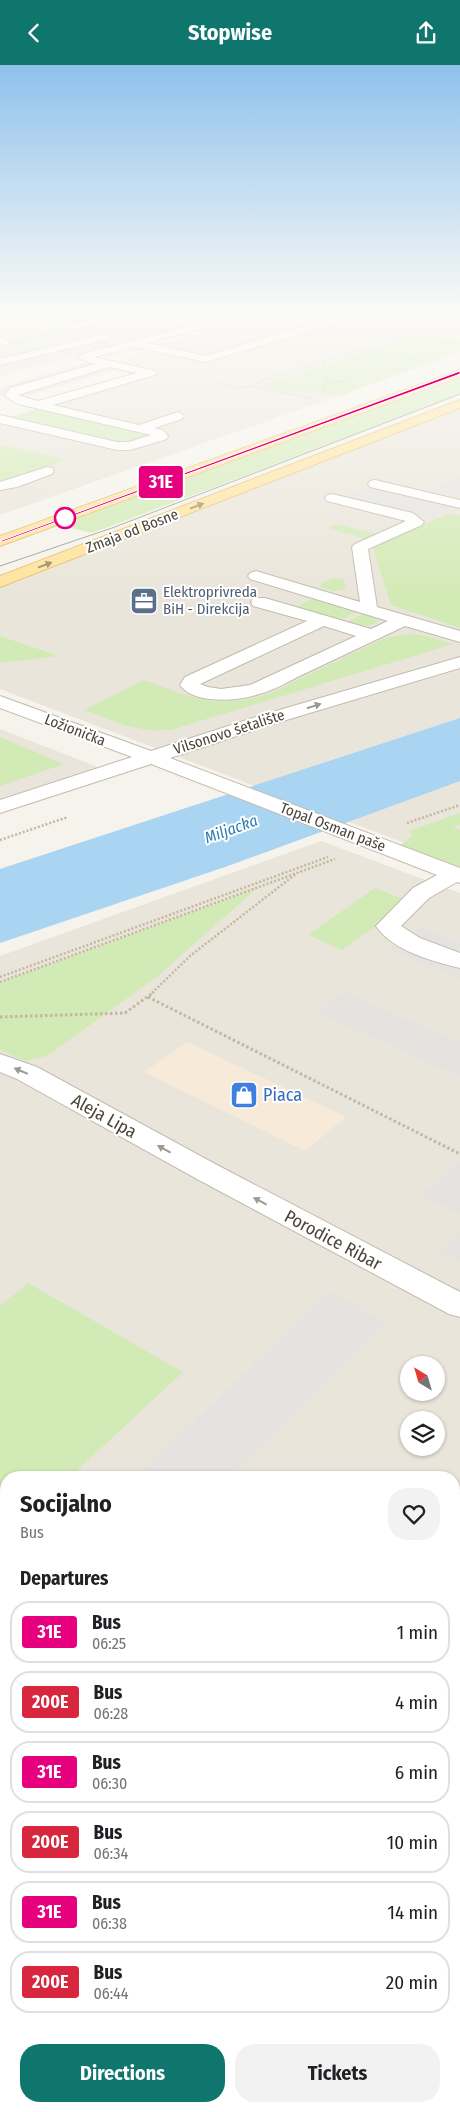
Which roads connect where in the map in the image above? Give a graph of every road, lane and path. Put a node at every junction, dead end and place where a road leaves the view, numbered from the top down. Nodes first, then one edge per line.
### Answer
1 (20, 409) edge
2 (53, 409) edge
3 (363, 409) edge
4 (448, 409) edge
5 (0, 414) edge
6 (178, 416) dead end
7 (0, 419) edge
8 (139, 429) junction
9 (47, 471) dead end
10 (374, 485) dead end
11 (0, 486) edge
12 (332, 498) dead end
13 (460, 504) edge
14 (0, 541) edge
15 (256, 576) dead end
16 (0, 582) edge
17 (259, 603) dead end
18 (369, 609) junction
19 (404, 620) junction
20 (322, 621) junction
21 (372, 635) junction
22 (460, 637) edge
23 (460, 662) edge
24 (0, 702) edge
25 (150, 758) junction
26 (460, 805) edge
27 (0, 807) edge
28 (74, 815) dead end
29 (405, 824) dead end
30 (0, 840) edge
31 (336, 853) dead end
32 (341, 855) dead end
33 (310, 863) junction
34 (300, 871) junction
35 (457, 875) edge
36 (460, 961) edge
37 (0, 977) edge
38 (0, 982) edge
39 (148, 997) junction
40 (0, 1017) edge
41 (0, 1062) edge
42 (460, 1155) edge
43 (207, 1172) joint
44 (460, 1306) edge

1 - 5 street
2 - 8 street
3 - 14 main road, Zmaja od Bosne
16 -> 4 main road, Zmaja od Bosne
6 - 8 street
7 - 8 street
9 - 11 street
10 - 13 street
12 - 18 street
15 - 18 street
17 - 20 street
18 - 19 street
19 - 21 street
19 - 22 street
20 - 21 street
20 - 21 street
25 -> 23 street, Vilsonovo šetalište
24 - 25 street, Ložionička
25 - 27 street, Vilsonovo šetalište
25 - 35 street, Topal Osman paše
26 - 29 path
28 - 30 path
31 - 33 path
32 - 34 path
33 - 34 path
33 - 37 path
34 - 38 path
34 - 39 path
35 - 36 street
39 - 40 path
39 - 42 path
43 -> 41 street, Aleja Lipa
44 -> 43 street, Porodice Ribar

